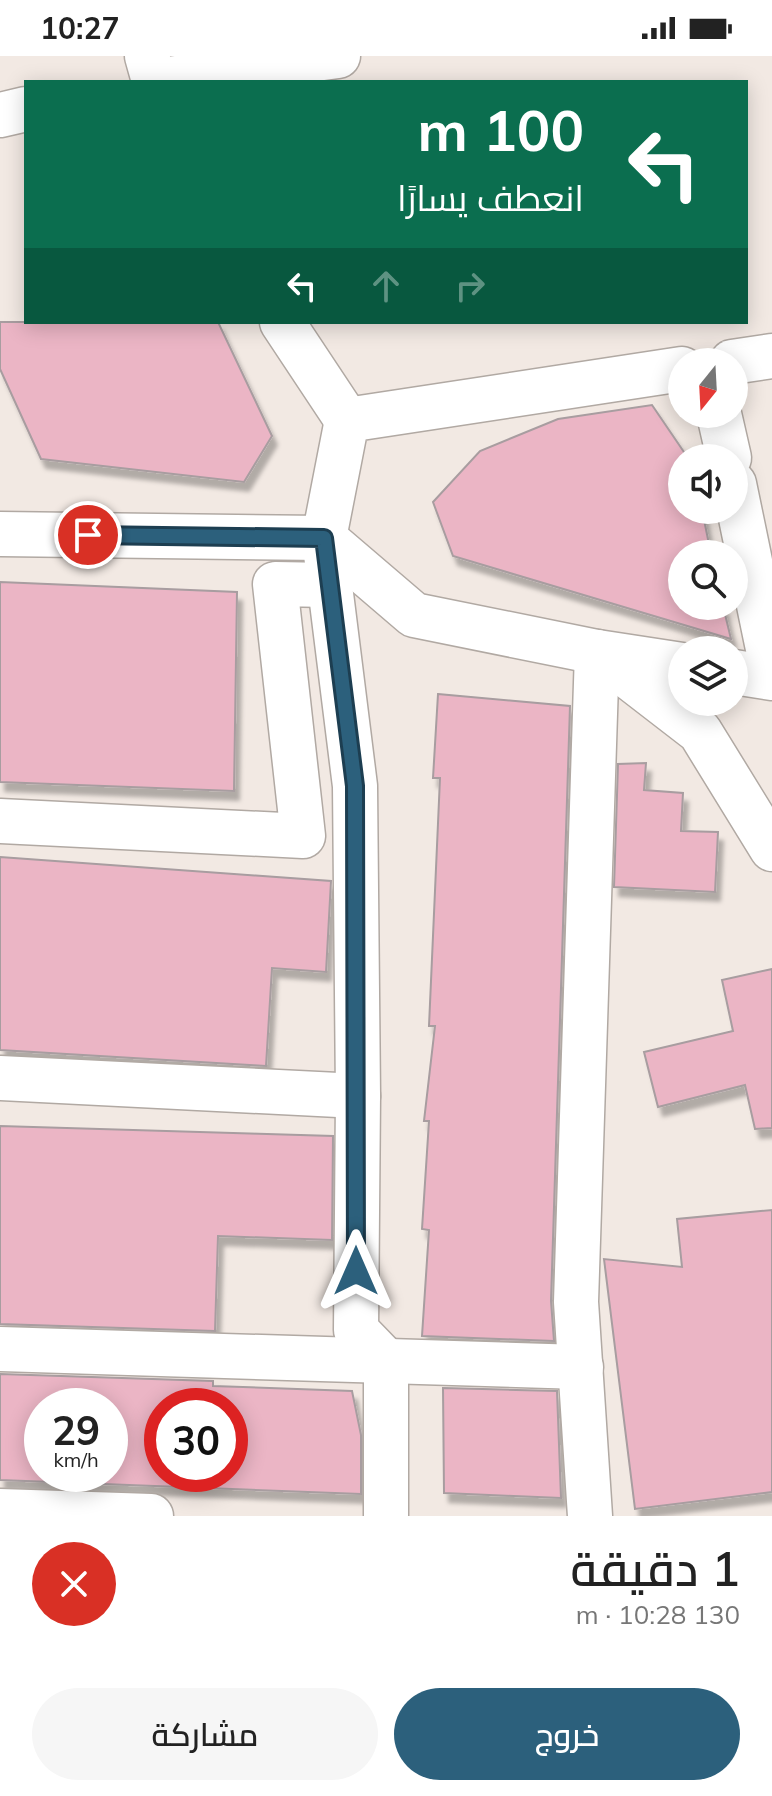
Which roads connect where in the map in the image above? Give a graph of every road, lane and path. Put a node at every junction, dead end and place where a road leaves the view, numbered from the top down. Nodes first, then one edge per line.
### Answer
1 (147, 56) edge
2 (338, 56) edge
3 (153, 80) edge
4 (167, 80) edge
5 (24, 109) edge
6 (0, 115) edge
7 (283, 324) edge
8 (772, 356) edge
9 (748, 360) edge
10 (668, 371) edge
11 (347, 420) junction
12 (742, 524) edge
13 (0, 534) edge
14 (324, 538) junction
15 (330, 585) junction
16 (597, 652) junction
17 (668, 663) edge
18 (772, 668) edge
19 (748, 674) edge
20 (772, 678) edge
21 (0, 821) edge
22 (772, 849) edge
23 (0, 1078) edge
24 (358, 1096) junction
25 (0, 1349) edge
26 (386, 1361) junction
27 (581, 1367) junction
28 (0, 1511) edge
29 (151, 1516) edge
30 (386, 1516) edge
31 (590, 1516) edge

1 - 3 street
2 - 4 street
5 - 6 street
7 - 11 street
8 - 9 street
10 - 11 street
11 - 14 street
12 - 18 street
13 - 14 street
14 - 15 street
14 - 16 street
15 - 21 street
15 - 24 street
16 - 17 street
16 - 22 street
16 - 27 street
19 - 20 street
23 - 24 street
24 - 26 street
25 - 26 street
26 - 27 street
26 - 30 street
27 - 31 street
28 - 29 street

